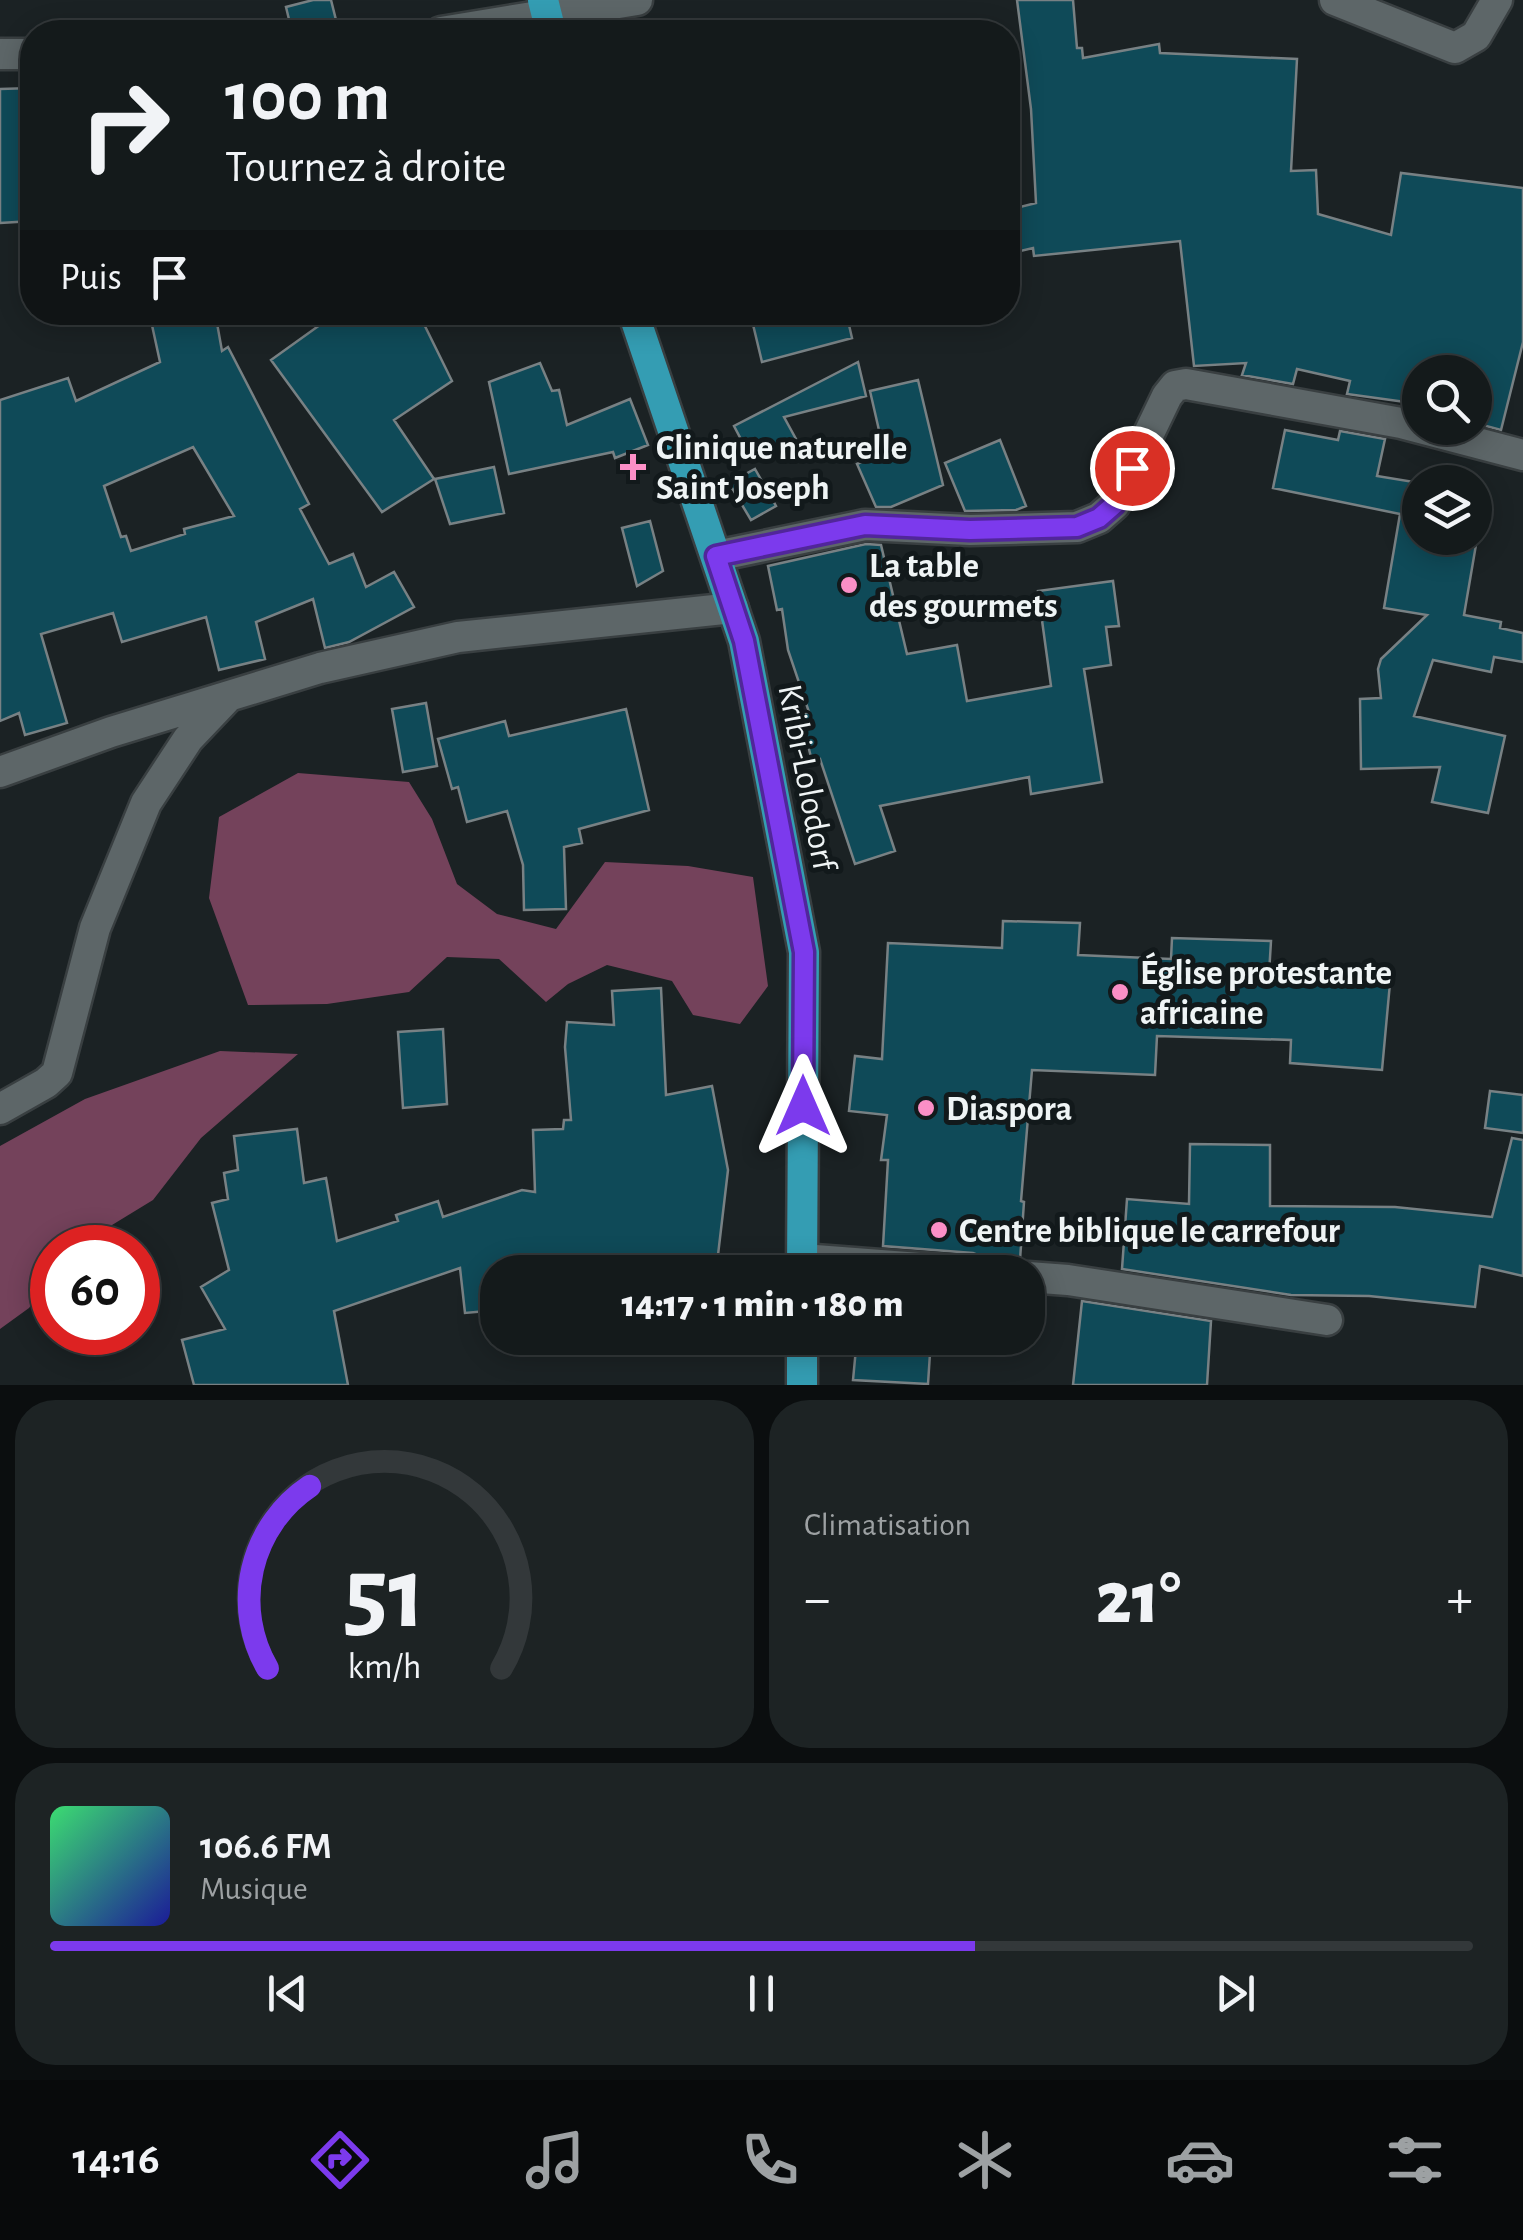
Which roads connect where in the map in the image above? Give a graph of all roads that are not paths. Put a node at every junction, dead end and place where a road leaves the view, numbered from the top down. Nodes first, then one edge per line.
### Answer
1 (638, 0) edge
2 (1335, 0) edge
3 (1497, 0) edge
4 (547, 16) edge
5 (520, 20) edge
6 (637, 325) edge
7 (1523, 455) edge
8 (716, 556) junction
9 (733, 608) junction
10 (229, 696) junction
11 (0, 772) edge
12 (0, 1109) edge
13 (802, 1255) edge
14 (1045, 1279) edge
15 (1327, 1320) dead end
16 (802, 1355) edge
17 (802, 1385) edge

1 - 4 street
2 - 3 street
4 - 5 street
6 - 8 main road, Kribi-Lolodorf
7 - 8 street
8 - 9 main road, Kribi-Lolodorf
9 - 10 street
9 - 13 main road, Kribi-Lolodorf
10 - 11 street
10 - 12 street
14 - 15 street
16 - 17 main road

